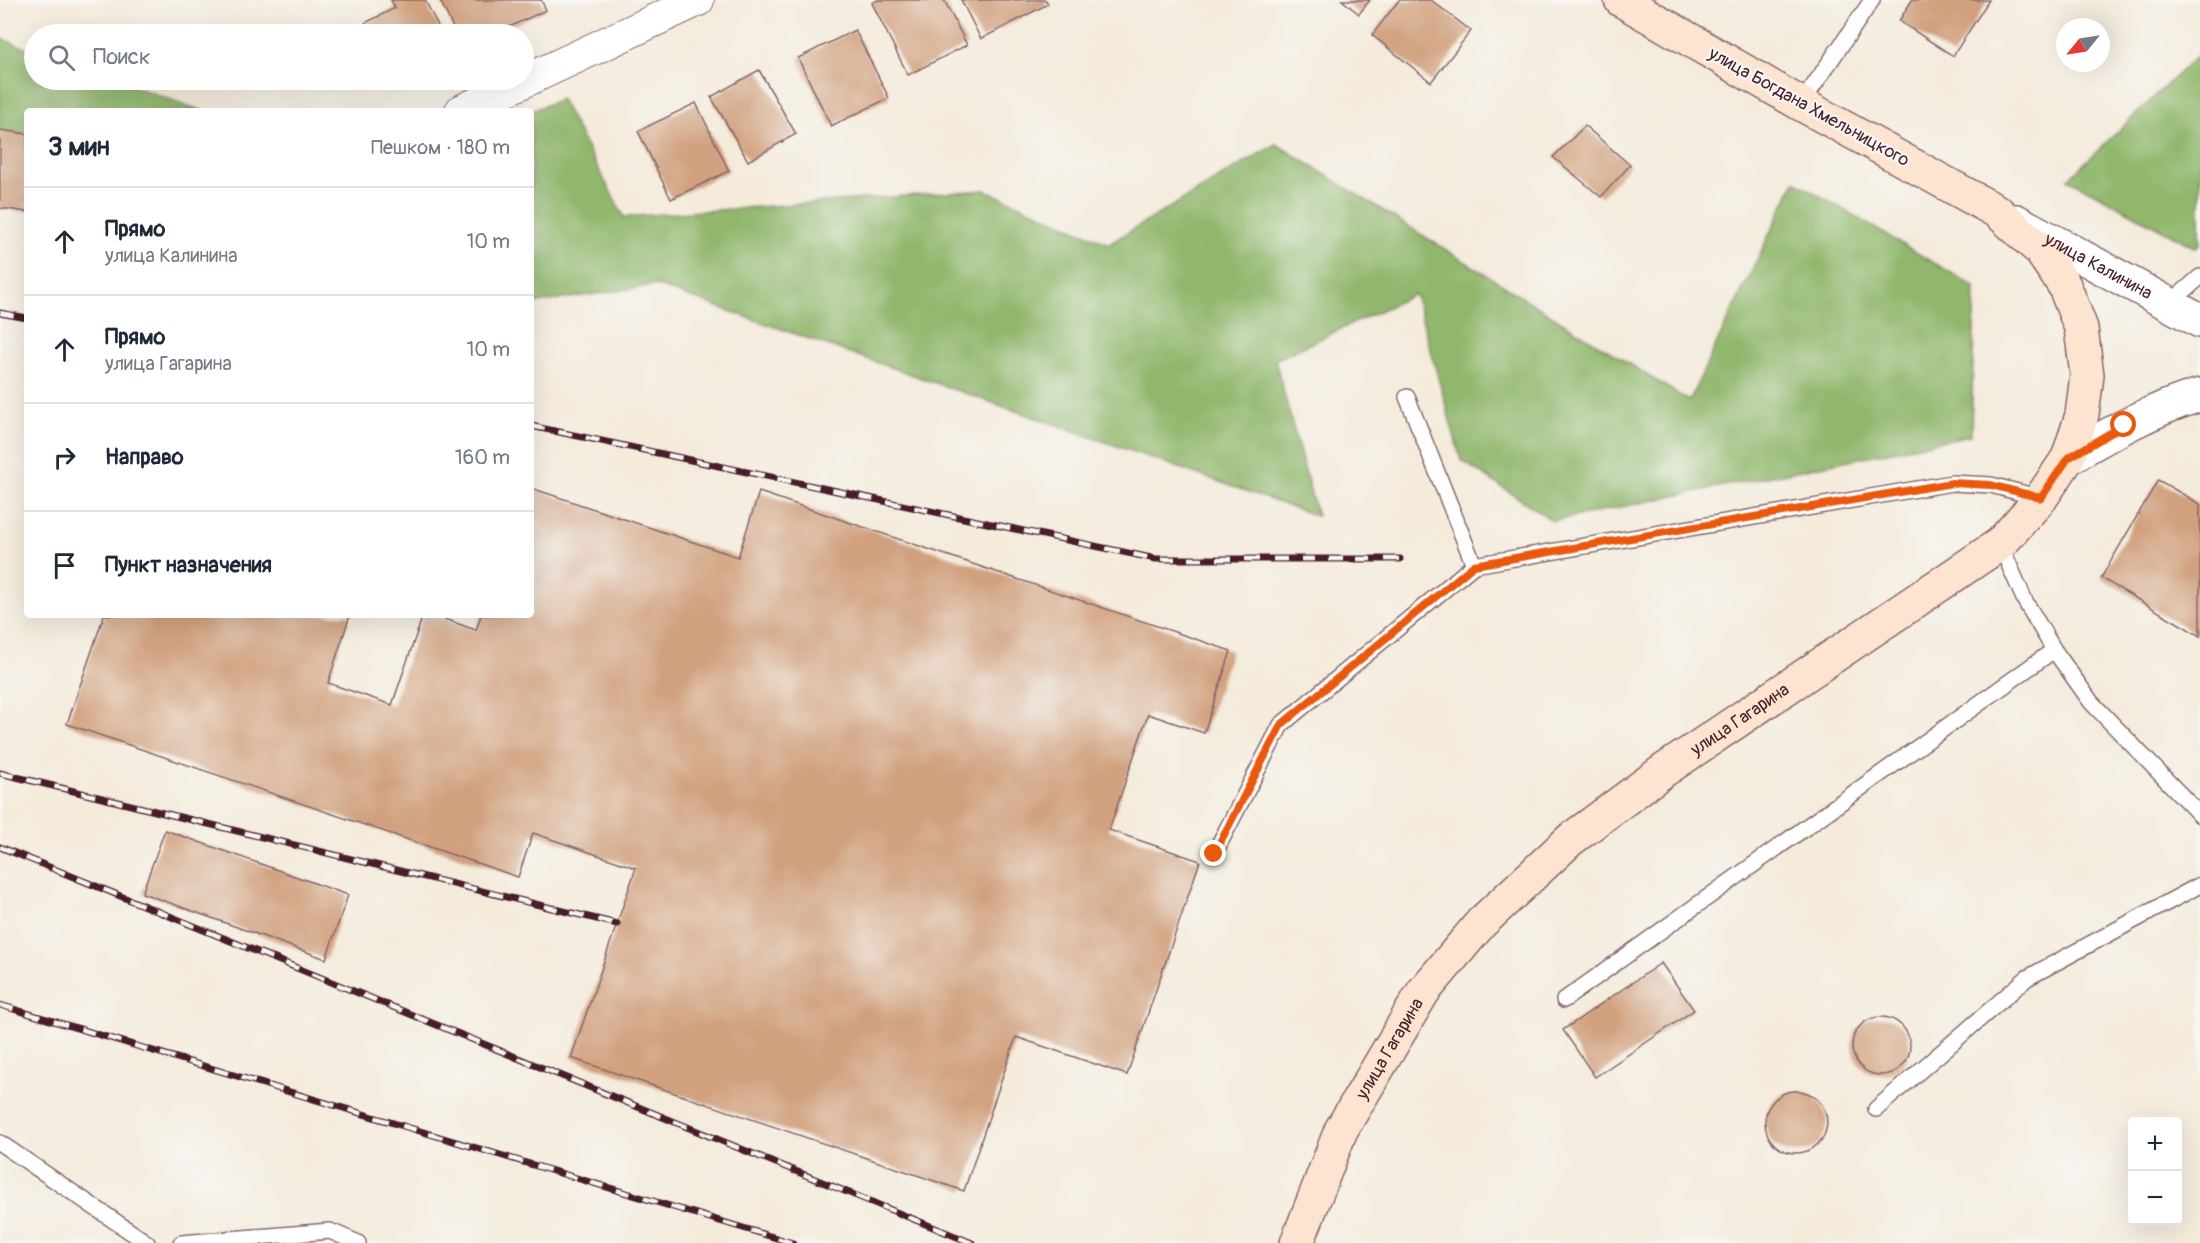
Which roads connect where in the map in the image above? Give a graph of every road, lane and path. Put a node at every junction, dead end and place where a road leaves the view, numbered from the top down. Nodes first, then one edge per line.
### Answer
1 (698, 0) edge
2 (1621, 0) edge
3 (1872, 0) edge
4 (534, 77) edge
5 (506, 90) edge
6 (1801, 104) junction
7 (467, 108) edge
8 (1998, 212) junction
9 (2200, 277) edge
10 (2169, 304) junction
11 (2200, 321) edge
12 (2200, 395) edge
13 (1407, 397) dead end
14 (2068, 458) junction
15 (2041, 498) junction
16 (2000, 544) junction
17 (1474, 565) junction
18 (2054, 650) junction
19 (2200, 815) edge
20 (1214, 854) dead end
21 (2200, 885) edge
22 (1564, 1000) dead end
23 (1876, 1109) dead end
24 (0, 1143) edge
25 (147, 1243) edge
26 (181, 1243) edge
27 (358, 1243) edge
28 (1297, 1243) edge

1 - 4 street
2 - 6 main road, улица Богдана Хмельницкого
3 - 6 lane
5 - 7 street
6 - 8 main road, улица Богдана Хмельницкого
8 - 10 street, улица Калинина
8 - 14 main road, улица Гагарина
9 - 10 lane
10 - 11 street, улица Калинина
12 - 14 street
13 - 17 lane
14 - 15 main road, улица Гагарина
15 - 16 main road, улица Гагарина
15 - 17 lane
16 - 18 lane
16 - 28 main road, улица Гагарина
17 - 20 lane
18 - 19 lane
18 - 22 lane
21 - 23 lane
24 - 25 lane
26 - 27 lane

